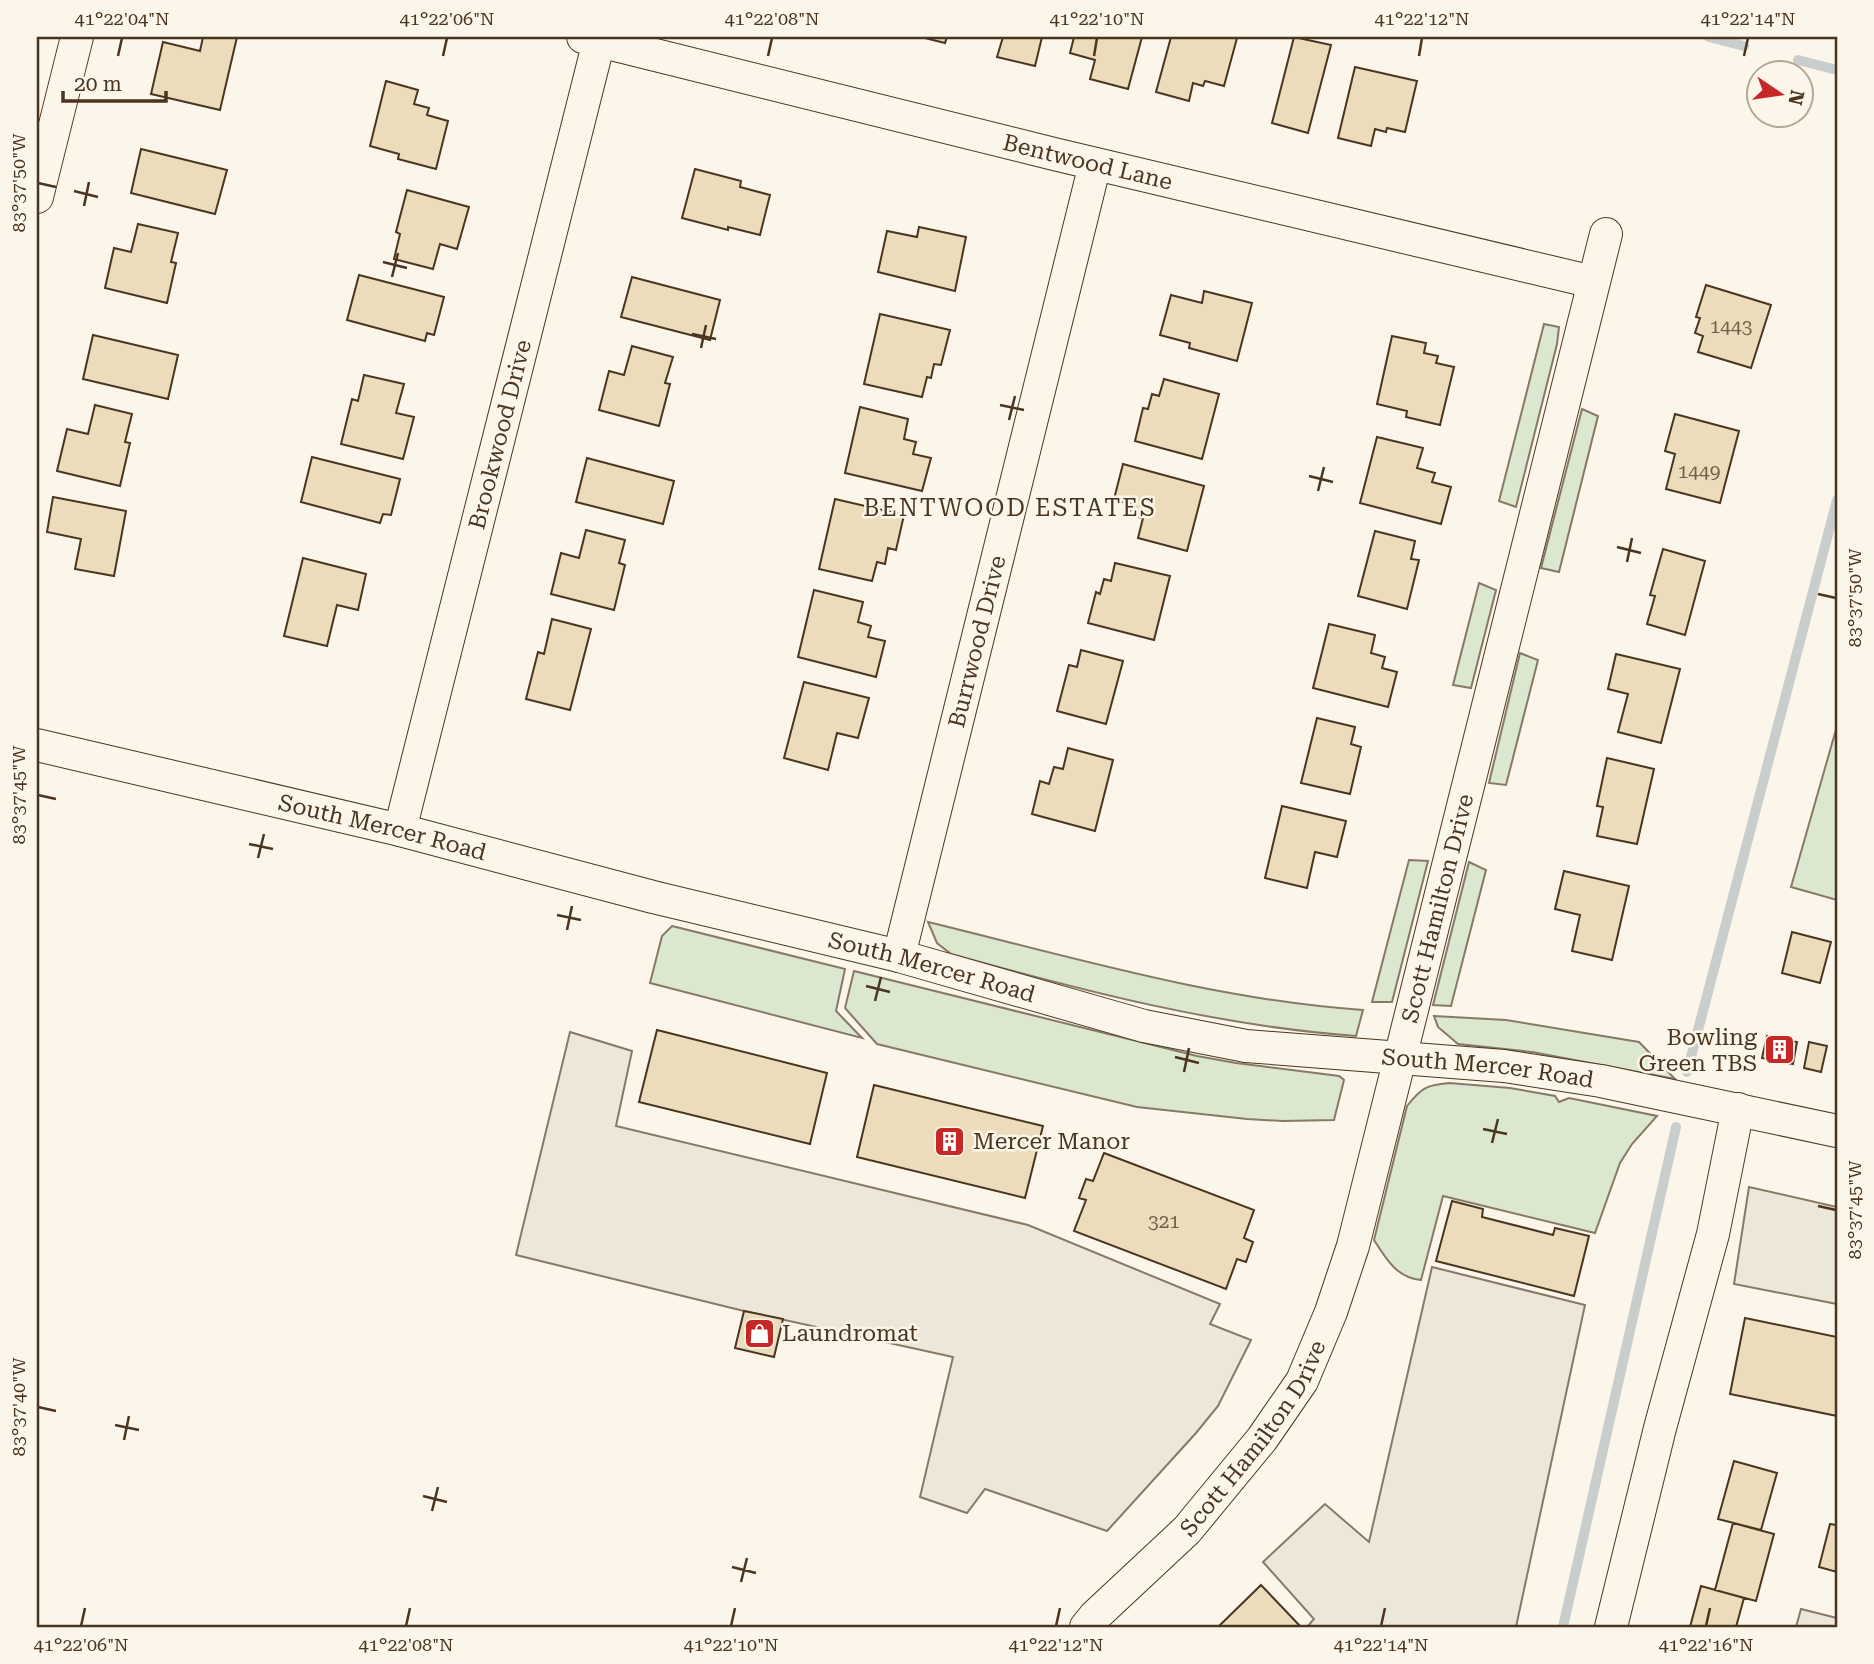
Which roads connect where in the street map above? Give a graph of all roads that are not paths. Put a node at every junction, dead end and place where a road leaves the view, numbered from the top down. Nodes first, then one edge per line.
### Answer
1 (77, 37) edge
2 (591, 39) edge
3 (1095, 164) junction
4 (37, 197) edge
5 (1605, 234) dead end
6 (1593, 282) junction
7 (37, 745) edge
8 (400, 830) junction
9 (900, 956) junction
10 (1399, 1058) junction
11 (1738, 1109) junction
12 (1837, 1131) edge
13 (1086, 1627) edge
14 (1611, 1627) edge

1 - 4 street
2 - 3 street, Bentwood Lane
2 - 8 street, Brookwood Drive
3 - 6 street, Bentwood Lane
3 - 9 street, Burrwood Drive
5 - 6 street, Scott Hamilton Drive
6 - 10 street, Scott Hamilton Drive
7 - 8 street, South Mercer Road
8 - 9 street, South Mercer Road
9 - 10 street, South Mercer Road
10 - 11 street, South Mercer Road
10 - 13 street, Scott Hamilton Drive
11 - 12 street, South Mercer Road
11 - 14 street

